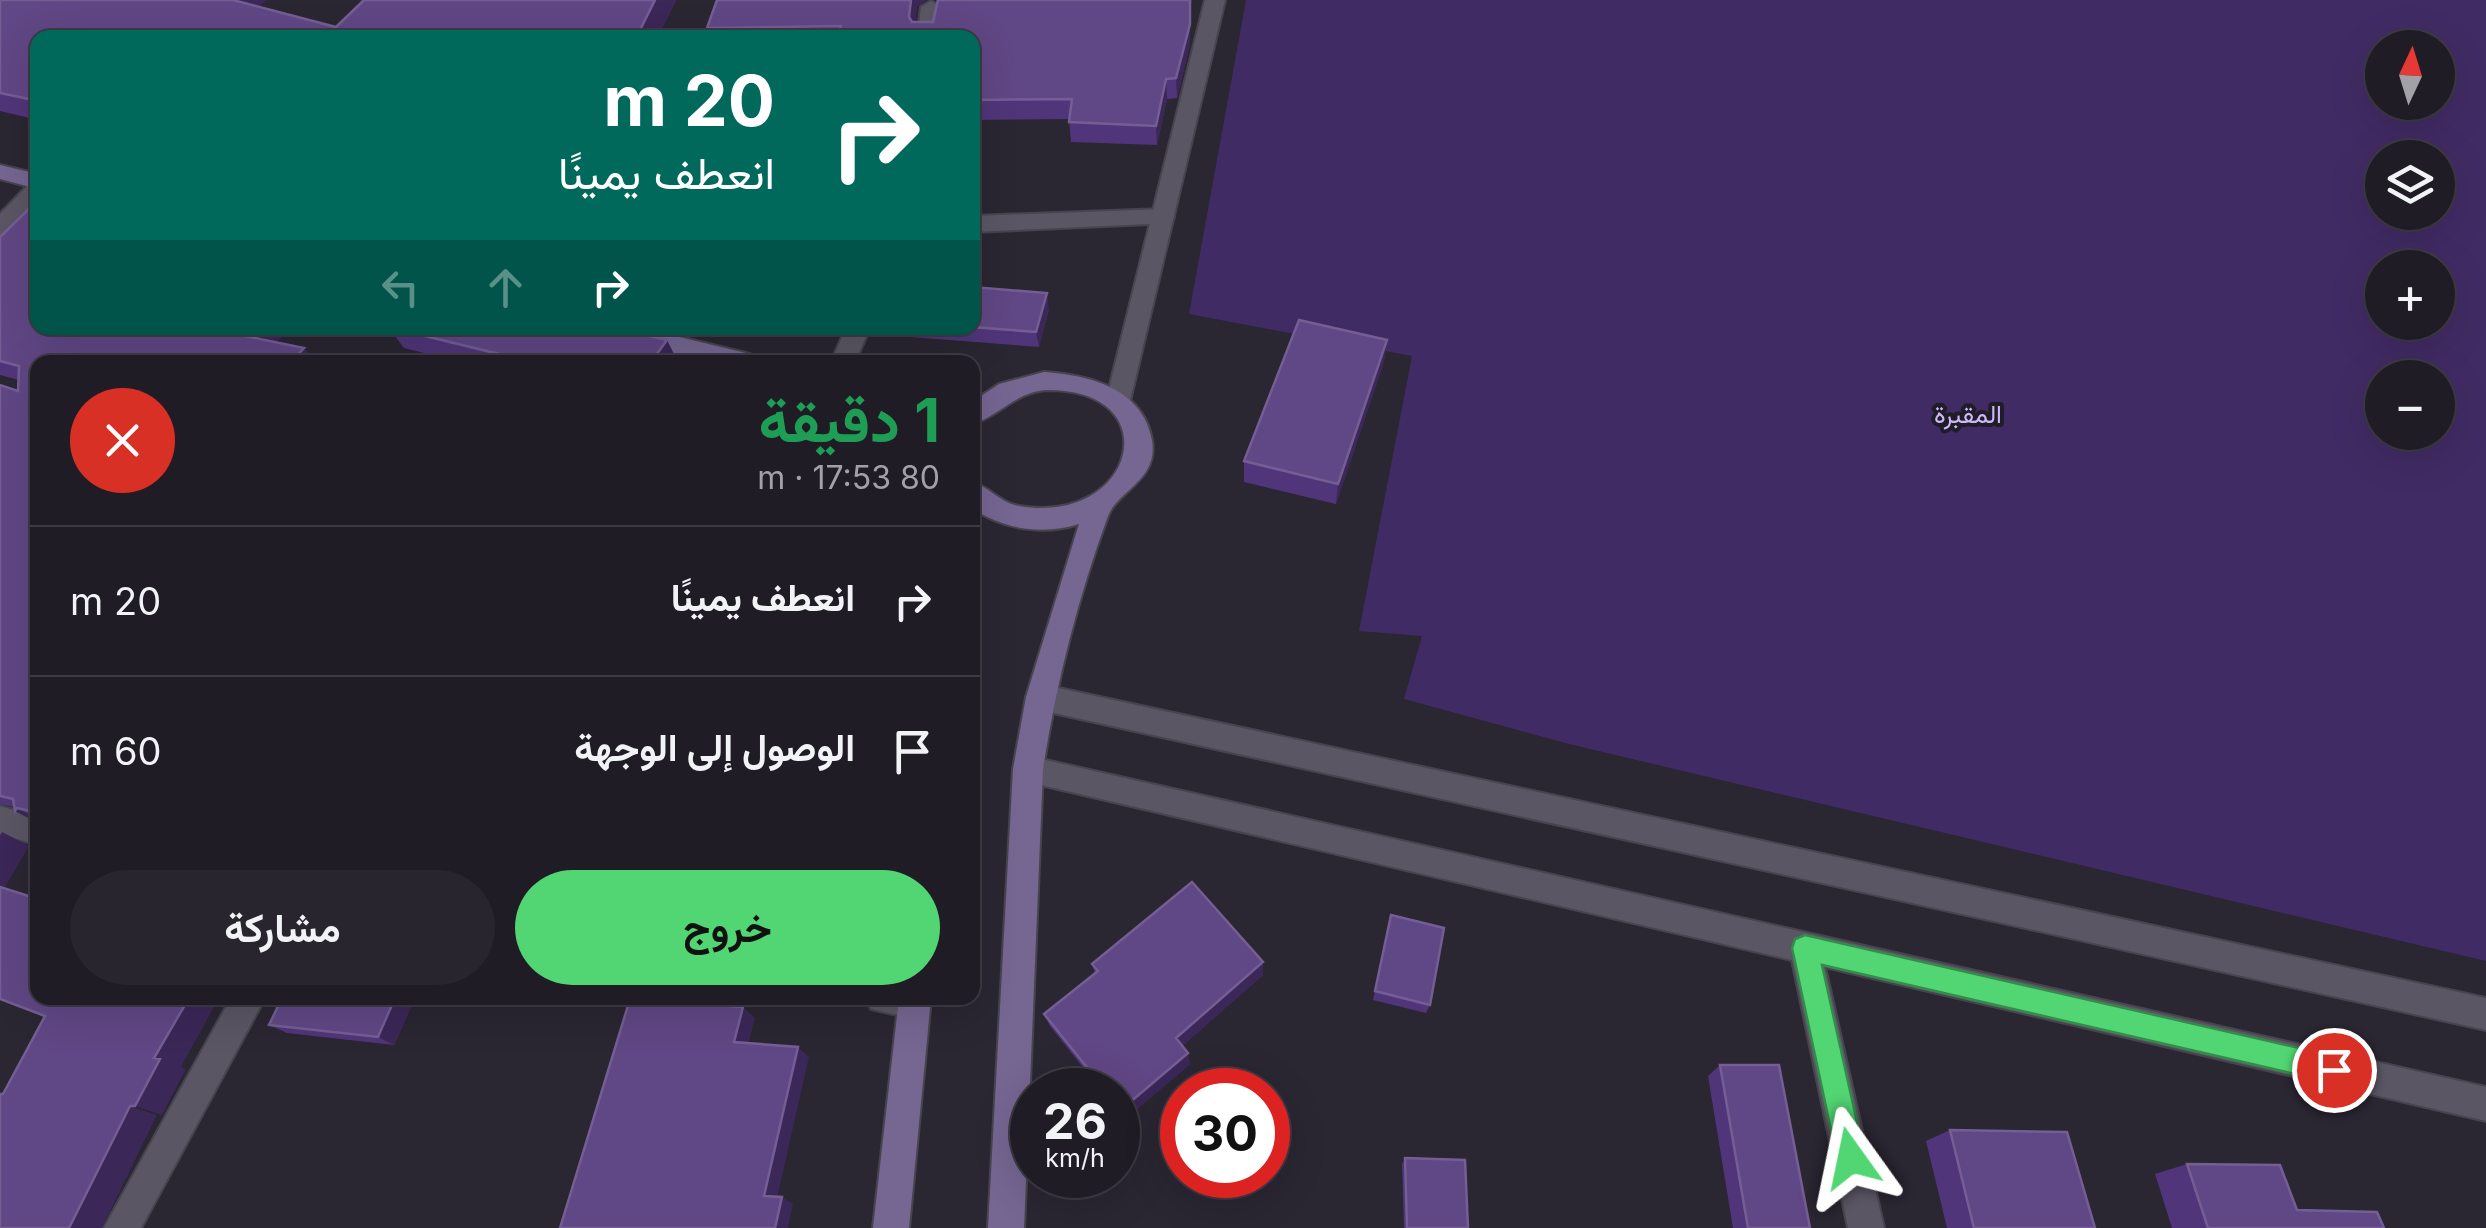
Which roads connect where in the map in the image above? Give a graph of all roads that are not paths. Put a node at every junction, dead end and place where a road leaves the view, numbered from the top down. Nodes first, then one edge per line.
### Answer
1 (1215, 0) edge
2 (931, 7) dead end
3 (928, 30) edge
4 (0, 172) edge
5 (30, 182) edge
6 (30, 194) edge
7 (1163, 217) junction
8 (980, 224) edge
9 (0, 228) edge
10 (636, 335) edge
11 (718, 355) edge
12 (1118, 401) junction
13 (980, 407) edge
14 (980, 500) edge
15 (1098, 506) junction
16 (1040, 697) junction
17 (1028, 769) junction
18 (0, 820) edge
19 (30, 829) edge
20 (1805, 948) junction
21 (245, 1005) edge
22 (904, 1005) edge
23 (2486, 1014) edge
24 (2486, 1104) edge
25 (122, 1228) edge
26 (891, 1228) edge
27 (1006, 1228) edge
28 (1866, 1228) edge

1 - 7 street
2 - 3 street
4 - 5 main road
6 - 9 street
7 - 8 street
7 - 12 street
10 - 11 main road
12 - 13 main road
12 - 15 main road
14 - 15 main road
15 - 16 main road
16 - 17 main road
16 - 23 street
17 - 20 street
17 - 27 main road
18 - 19 street
20 - 24 street
20 - 28 street
21 - 25 street
22 - 26 main road

